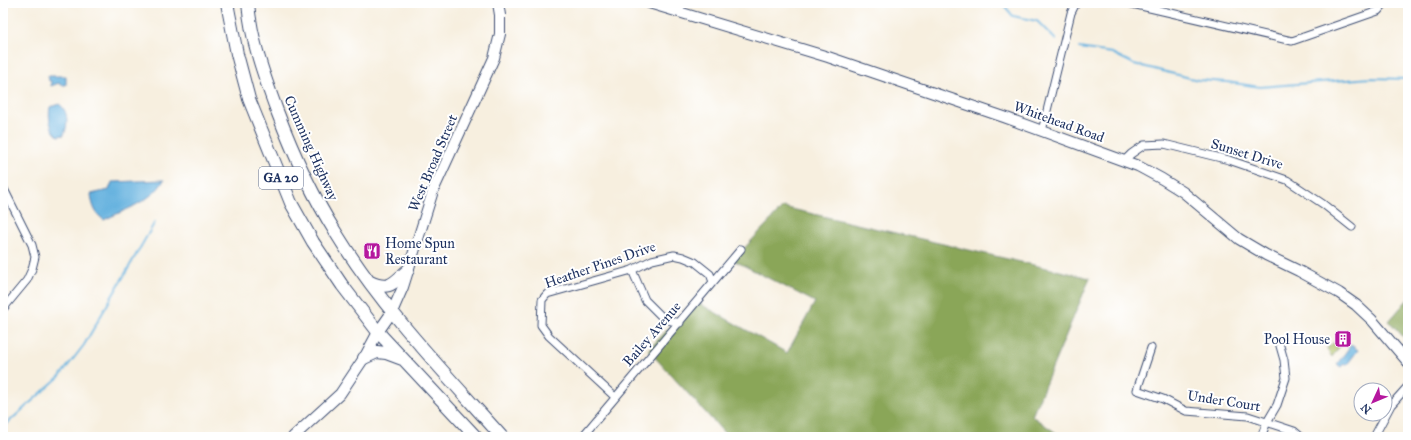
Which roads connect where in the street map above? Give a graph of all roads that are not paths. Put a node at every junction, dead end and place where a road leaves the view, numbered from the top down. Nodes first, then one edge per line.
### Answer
1 (227, 3) edge
2 (248, 3) edge
3 (498, 3) edge
4 (649, 3) edge
5 (1076, 3) edge
6 (1128, 3) edge
7 (1385, 3) edge
8 (1042, 130) junction
9 (1125, 160) junction
10 (3, 187) edge
11 (1352, 227) dead end
12 (741, 249) dead end
13 (408, 270) junction
14 (632, 270) junction
15 (370, 282) junction
16 (713, 282) junction
17 (3, 309) edge
18 (392, 312) junction
19 (680, 323) junction
20 (378, 332) junction
21 (1280, 346) dead end
22 (1151, 348) dead end
23 (364, 358) junction
24 (406, 361) junction
25 (1408, 362) edge
26 (1408, 386) edge
27 (615, 397) junction
28 (1267, 422) junction
29 (293, 437) edge
30 (476, 437) edge
31 (502, 437) edge
32 (582, 437) edge
33 (1261, 437) edge
34 (1301, 437) edge
35 (1374, 437) edge

1 - 20 highway, GA 20
2 - 15 highway, Cumming Highway / GA 20
3 - 13 street, West Broad Street
4 - 8 street, Whitehead Road
5 - 8 street
6 - 7 street
8 - 9 street, Whitehead Road
9 - 11 street, Sunset Drive
9 - 25 street, Whitehead Road
10 - 17 street
12 - 16 street, Bailey Avenue
13 - 15 highway
13 - 18 street, West Broad Street
14 - 16 street, Heather Pines Drive
14 - 19 street
14 - 27 street, Heather Pines Drive
15 - 18 highway, Cumming Highway / GA 20
16 - 19 street, Bailey Avenue
18 - 20 street, West Broad Street
18 - 31 highway, Cumming Highway / GA 20
19 - 27 street, Bailey Avenue
20 - 23 street, West Broad Street
20 - 24 highway, GA 20
21 - 28 street
22 - 28 street, Under Court
23 - 24 highway
23 - 29 street, West Broad Street
24 - 30 highway, GA 20
26 - 35 street
27 - 32 street, Bailey Avenue
28 - 33 street
28 - 34 street, Under Court

